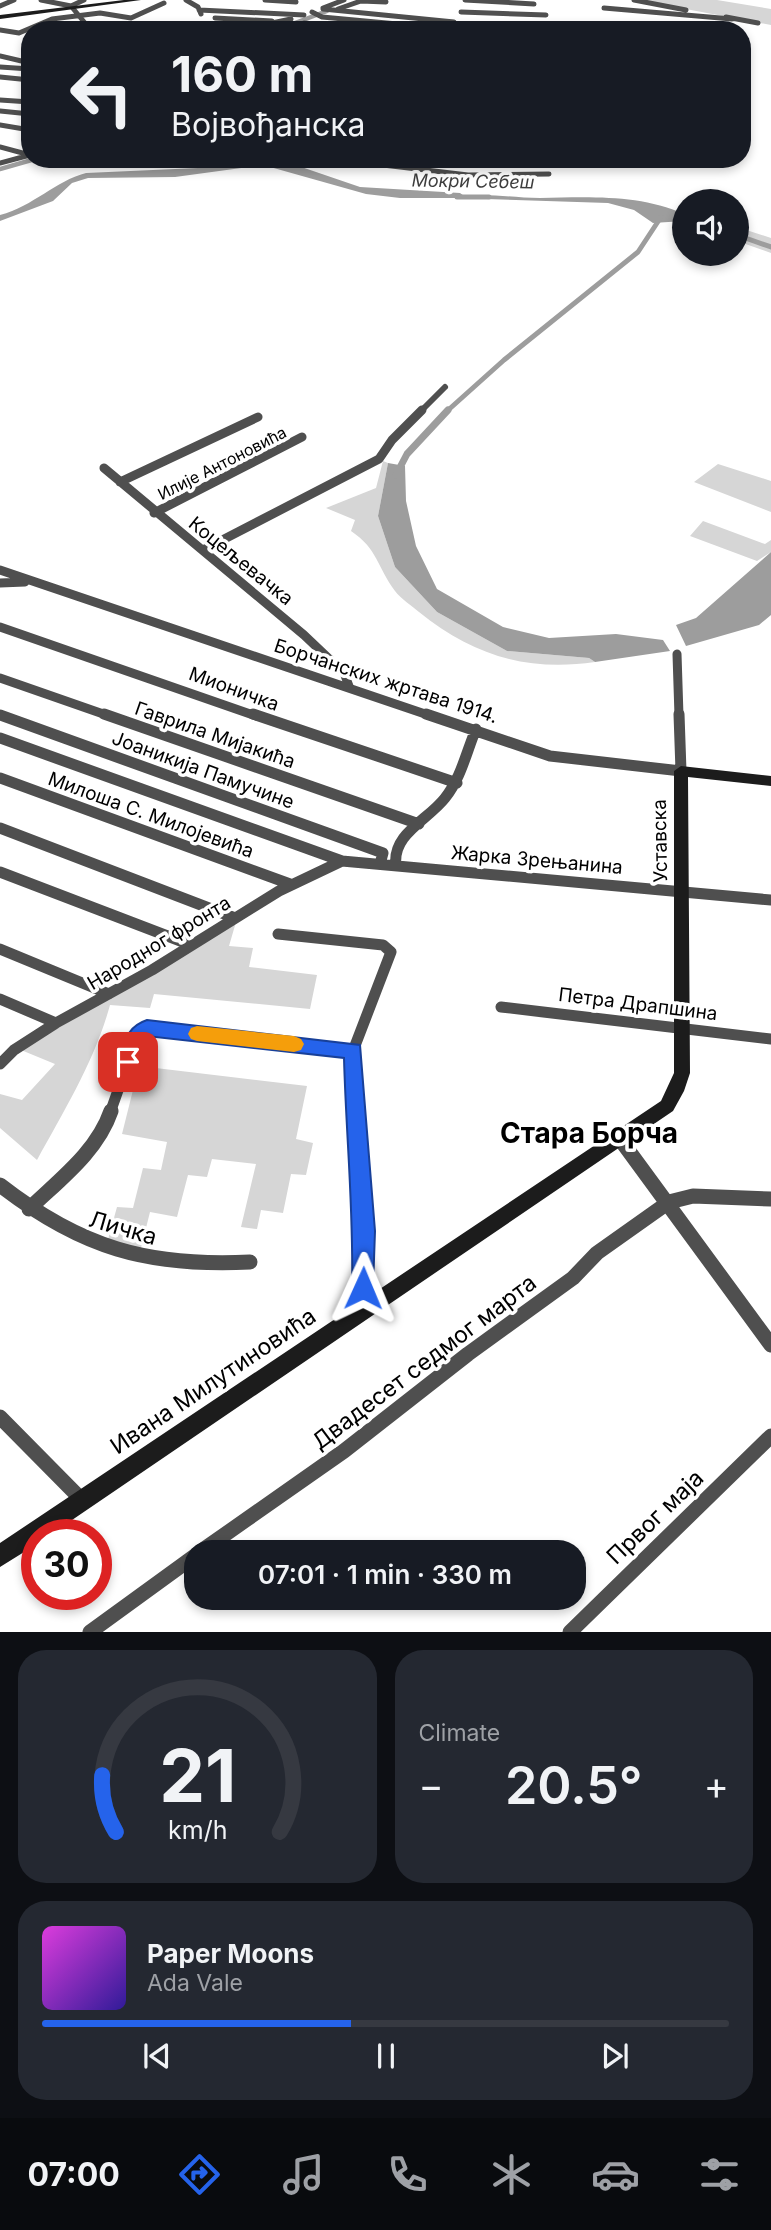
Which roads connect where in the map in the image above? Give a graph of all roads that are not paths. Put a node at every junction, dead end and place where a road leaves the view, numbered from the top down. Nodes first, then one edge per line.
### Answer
1 (13, 0) edge
2 (41, 0) edge
3 (85, 0) edge
4 (138, 0) edge
5 (186, 0) edge
6 (265, 0) edge
7 (344, 0) edge
8 (462, 0) edge
9 (512, 0) edge
10 (634, 0) edge
11 (526, 1) edge
12 (296, 2) dead end
13 (354, 2) edge
14 (386, 2) edge
15 (164, 3) dead end
16 (534, 4) dead end
17 (0, 6) edge
18 (72, 7) junction
19 (604, 8) dead end
20 (323, 9) junction
21 (199, 10) junction
22 (333, 11) junction
23 (312, 12) junction
24 (460, 14) junction
25 (304, 15) junction
26 (545, 15) dead end
27 (79, 16) junction
28 (0, 17) edge
29 (202, 17) junction
30 (321, 17) junction
31 (732, 19) junction
32 (46, 21) edge
33 (83, 21) edge
34 (204, 21) edge
35 (264, 21) edge
36 (283, 21) edge
37 (310, 21) edge
38 (364, 21) edge
39 (443, 21) edge
40 (455, 21) edge
41 (745, 21) edge
42 (751, 22) edge
43 (758, 23) dead end
44 (0, 30) edge
45 (21, 32) edge
46 (0, 56) edge
47 (21, 61) edge
48 (0, 66) edge
49 (21, 68) edge
50 (0, 77) edge
51 (21, 79) edge
52 (0, 85) edge
53 (21, 86) edge
54 (0, 100) edge
55 (21, 101) edge
56 (0, 111) edge
57 (21, 113) edge
58 (0, 125) edge
59 (21, 128) edge
60 (0, 147) edge
61 (21, 153) edge
62 (21, 157) edge
63 (0, 163) edge
64 (408, 168) edge
65 (549, 174) dead end
66 (445, 387) dead end
67 (258, 417) dead end
68 (302, 437) dead end
69 (104, 468) dead end
70 (120, 482) junction
71 (154, 513) junction
72 (203, 550) junction
73 (0, 570) edge
74 (30, 581) junction
75 (0, 583) edge
76 (0, 627) edge
77 (677, 654) dead end
78 (0, 678) edge
79 (349, 686) junction
80 (0, 715) edge
81 (476, 729) junction
82 (0, 738) edge
83 (681, 771) junction
84 (0, 778) edge
85 (771, 780) edge
86 (457, 783) junction
87 (419, 824) junction
88 (0, 828) edge
89 (388, 859) junction
90 (342, 861) junction
91 (0, 872) edge
92 (290, 884) junction
93 (682, 891) junction
94 (771, 900) edge
95 (235, 918) junction
96 (278, 934) dead end
97 (191, 945) junction
98 (0, 949) edge
99 (109, 994) junction
100 (0, 999) edge
101 (501, 1007) dead end
102 (56, 1023) junction
103 (682, 1028) junction
104 (771, 1039) edge
105 (353, 1051) junction
106 (3, 1057) edge
107 (620, 1139) junction
108 (0, 1185) edge
109 (771, 1199) edge
110 (669, 1202) junction
111 (29, 1209) junction
112 (250, 1262) dead end
113 (368, 1306) junction
114 (771, 1345) edge
115 (0, 1417) edge
116 (771, 1436) edge
117 (82, 1500) junction
118 (218, 1540) edge
119 (0, 1556) edge
120 (184, 1564) edge
121 (90, 1632) edge
122 (570, 1632) edge

1 - 17 street
2 - 18 street
3 - 18 street
4 - 18 street
5 - 21 street
6 - 12 street
7 - 20 street
8 - 16 street
8 - 24 street
9 - 11 street
10 - 31 street
13 - 14 street
13 - 22 street
13 - 24 street
15 - 27 street
18 - 27 street
18 - 28 street
19 - 31 street
20 - 22 street
20 - 23 street
21 - 25 street
21 - 29 street
22 - 39 street
23 - 25 street
23 - 30 street
24 - 26 street
24 - 40 street
25 - 36 street
27 - 32 street
27 - 33 street
29 - 34 street
29 - 35 street
30 - 37 street
30 - 38 street
31 - 41 street
42 - 43 street
44 - 45 street
46 - 47 street
48 - 49 street
50 - 51 street
52 - 53 street
54 - 55 street
56 - 57 street
58 - 59 street
60 - 61 street
62 - 63 street
64 - 65 street
66 - 72 street
67 - 70 street
68 - 71 street, Илије Антоновића
69 - 70 street, Коцељевачка
70 - 71 street, Коцељевачка
71 - 72 street, Коцељевачка
72 - 79 street, Коцељевачка
73 - 74 street, Борчанских жртава 1914.
74 - 75 street
74 - 79 street, Борчанских жртава 1914.
76 - 86 street, Мионичка
77 - 83 street, Уставска
78 - 87 street, Гаврила Мијакића
79 - 81 street, Борчанских жртава 1914.
80 - 89 street, Јоаникија Памучине
81 - 83 street, Борчанских жртава 1914.
81 - 86 street
82 - 90 street
83 - 85 street, Борчанских жртава 1914.
83 - 93 street, Уставска
84 - 92 street, Милоша С. Милојевића
86 - 87 street
87 - 89 street
88 - 95 street
89 - 90 street, Жарка Зрењанина
89 - 93 street, Жарка Зрењанина
90 - 92 street, Народног фронта
91 - 97 street
92 - 95 street, Народног фронта
93 - 94 street, Жарка Зрењанина
93 - 103 street, Уставска
95 - 97 street, Народног фронта
96 - 105 street
97 - 99 street, Народног фронта
98 - 99 street
99 - 102 street, Народног фронта
100 - 102 street
101 - 103 street, Петра Драпшина
102 - 106 street, Народног фронта
103 - 104 street, Петра Драпшина
103 - 107 street, Ивана Милутиновића
105 - 111 street
105 - 113 street
107 - 110 street
107 - 113 street, Ивана Милутиновића
108 - 111 street, Личка
109 - 110 street
110 - 114 street
110 - 118 street, Двадесет седмог марта
111 - 112 street, Личка
113 - 117 street, Ивана Милутиновића
115 - 117 street
116 - 122 street, Првог маја
117 - 119 street, Ивана Милутиновића
120 - 121 street, Двадесет седмог марта

